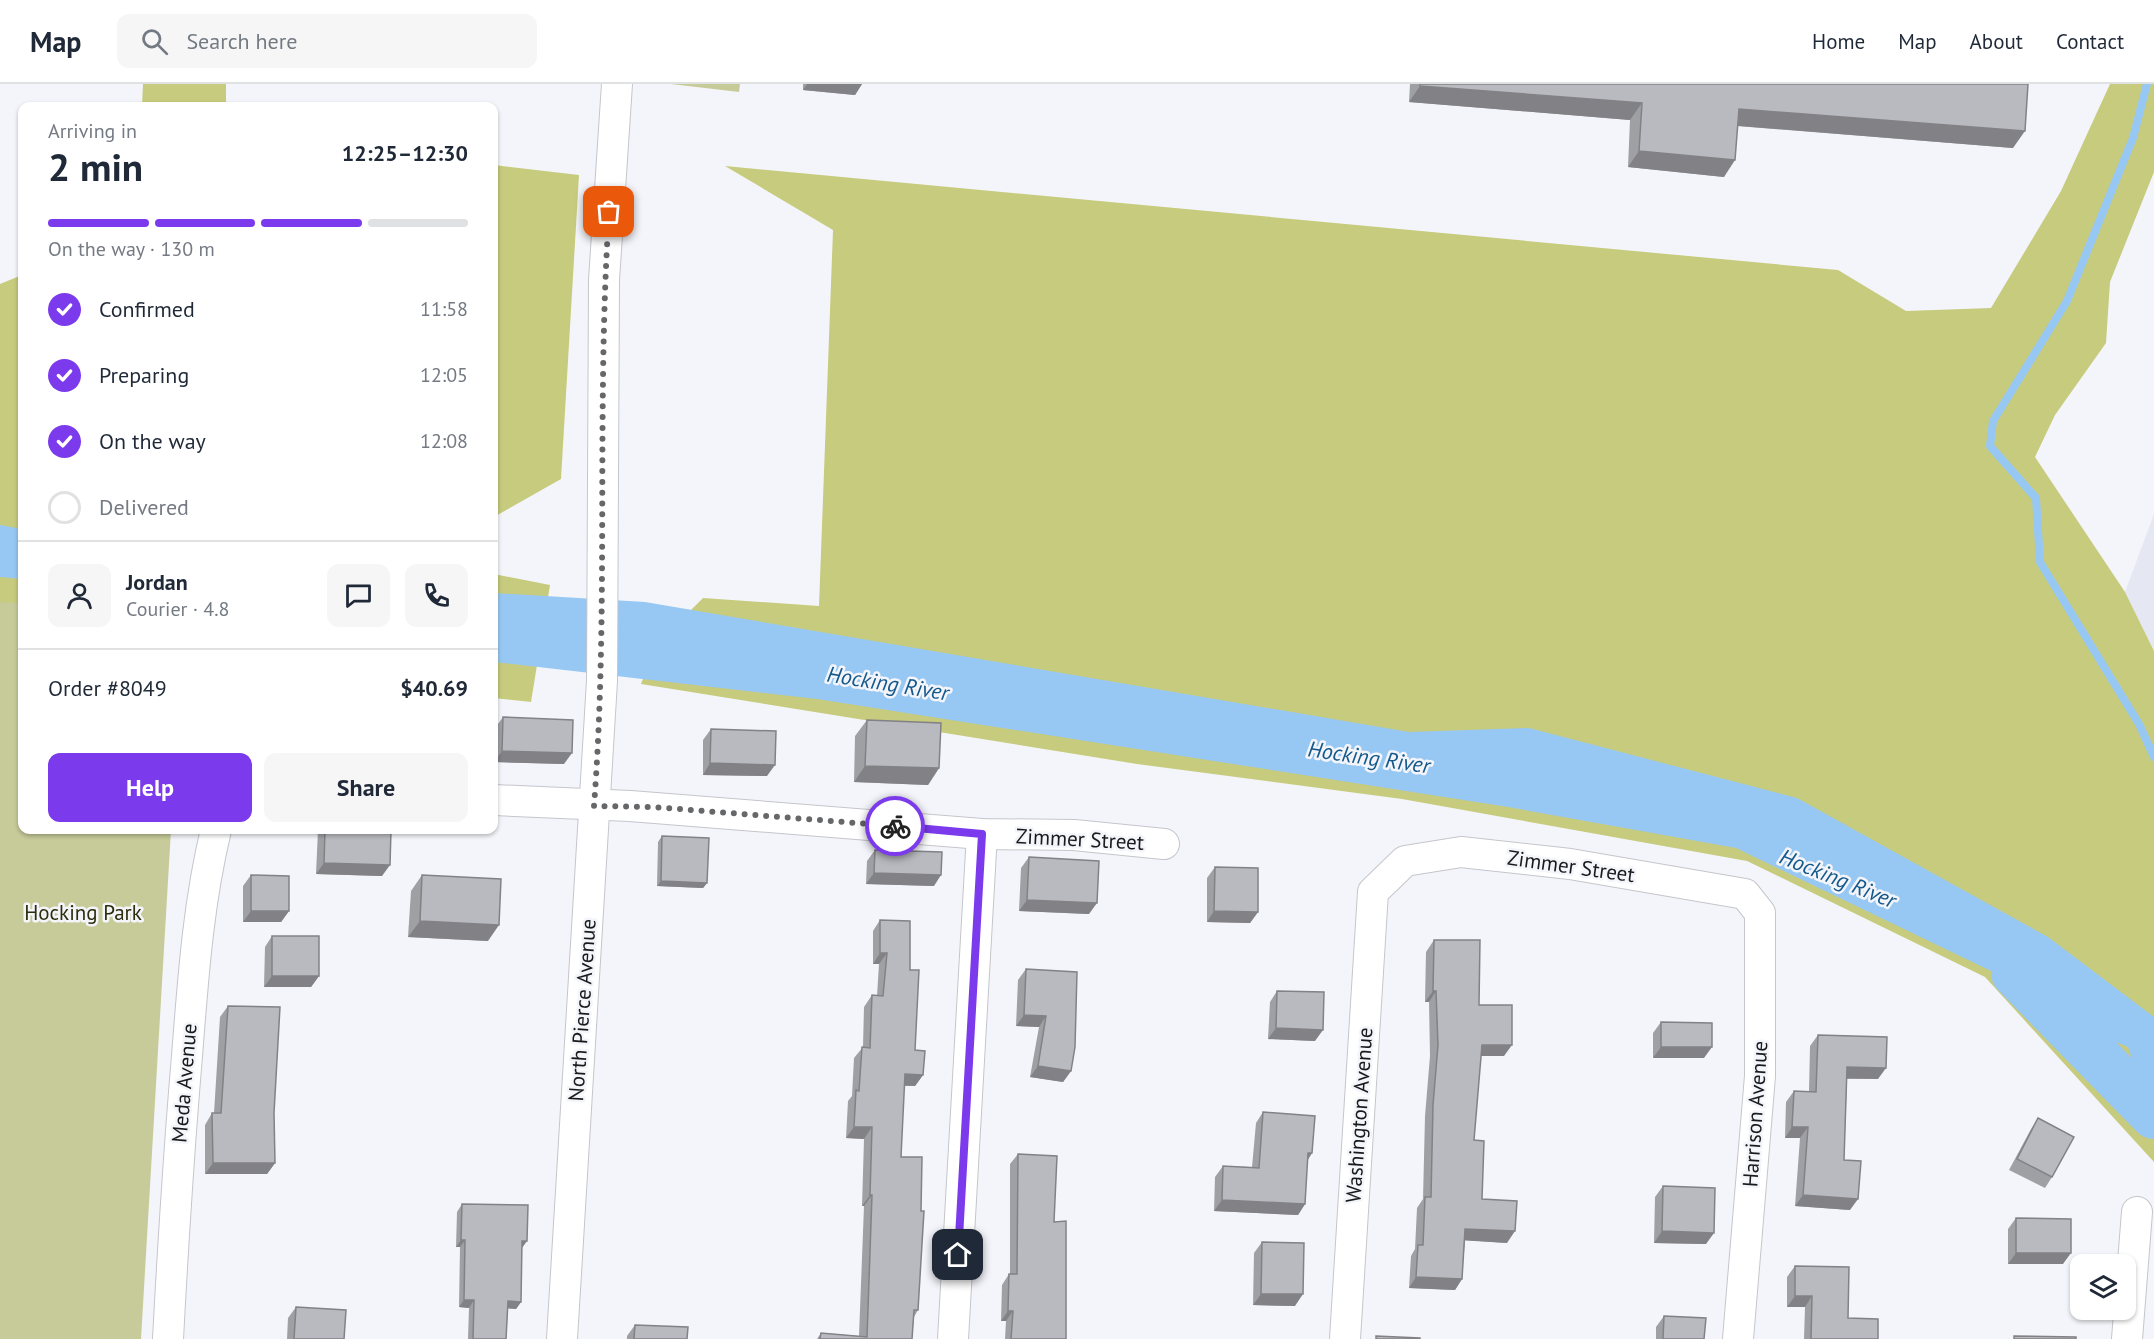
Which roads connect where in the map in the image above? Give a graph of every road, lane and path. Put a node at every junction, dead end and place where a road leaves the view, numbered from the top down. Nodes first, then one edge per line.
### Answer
1 (617, 84) edge
2 (498, 800) edge
3 (594, 806) junction
4 (215, 834) edge
5 (982, 834) junction
6 (1164, 844) dead end
7 (1373, 892) joint
8 (1745, 894) joint
9 (2137, 1212) dead end
10 (168, 1339) edge
11 (561, 1339) edge
12 (953, 1339) edge
13 (1346, 1339) edge
14 (1738, 1339) edge
15 (2127, 1339) edge

1 - 3 street, North Pierce Avenue
2 - 3 street, Zimmer Street
3 - 5 street, Zimmer Street
3 - 11 street, North Pierce Avenue
4 - 10 street, Meda Avenue
5 - 6 street, Zimmer Street
5 - 12 street
7 - 8 street, Zimmer Street
7 - 13 street, Washington Avenue
8 - 14 street, Harrison Avenue
9 - 15 street

